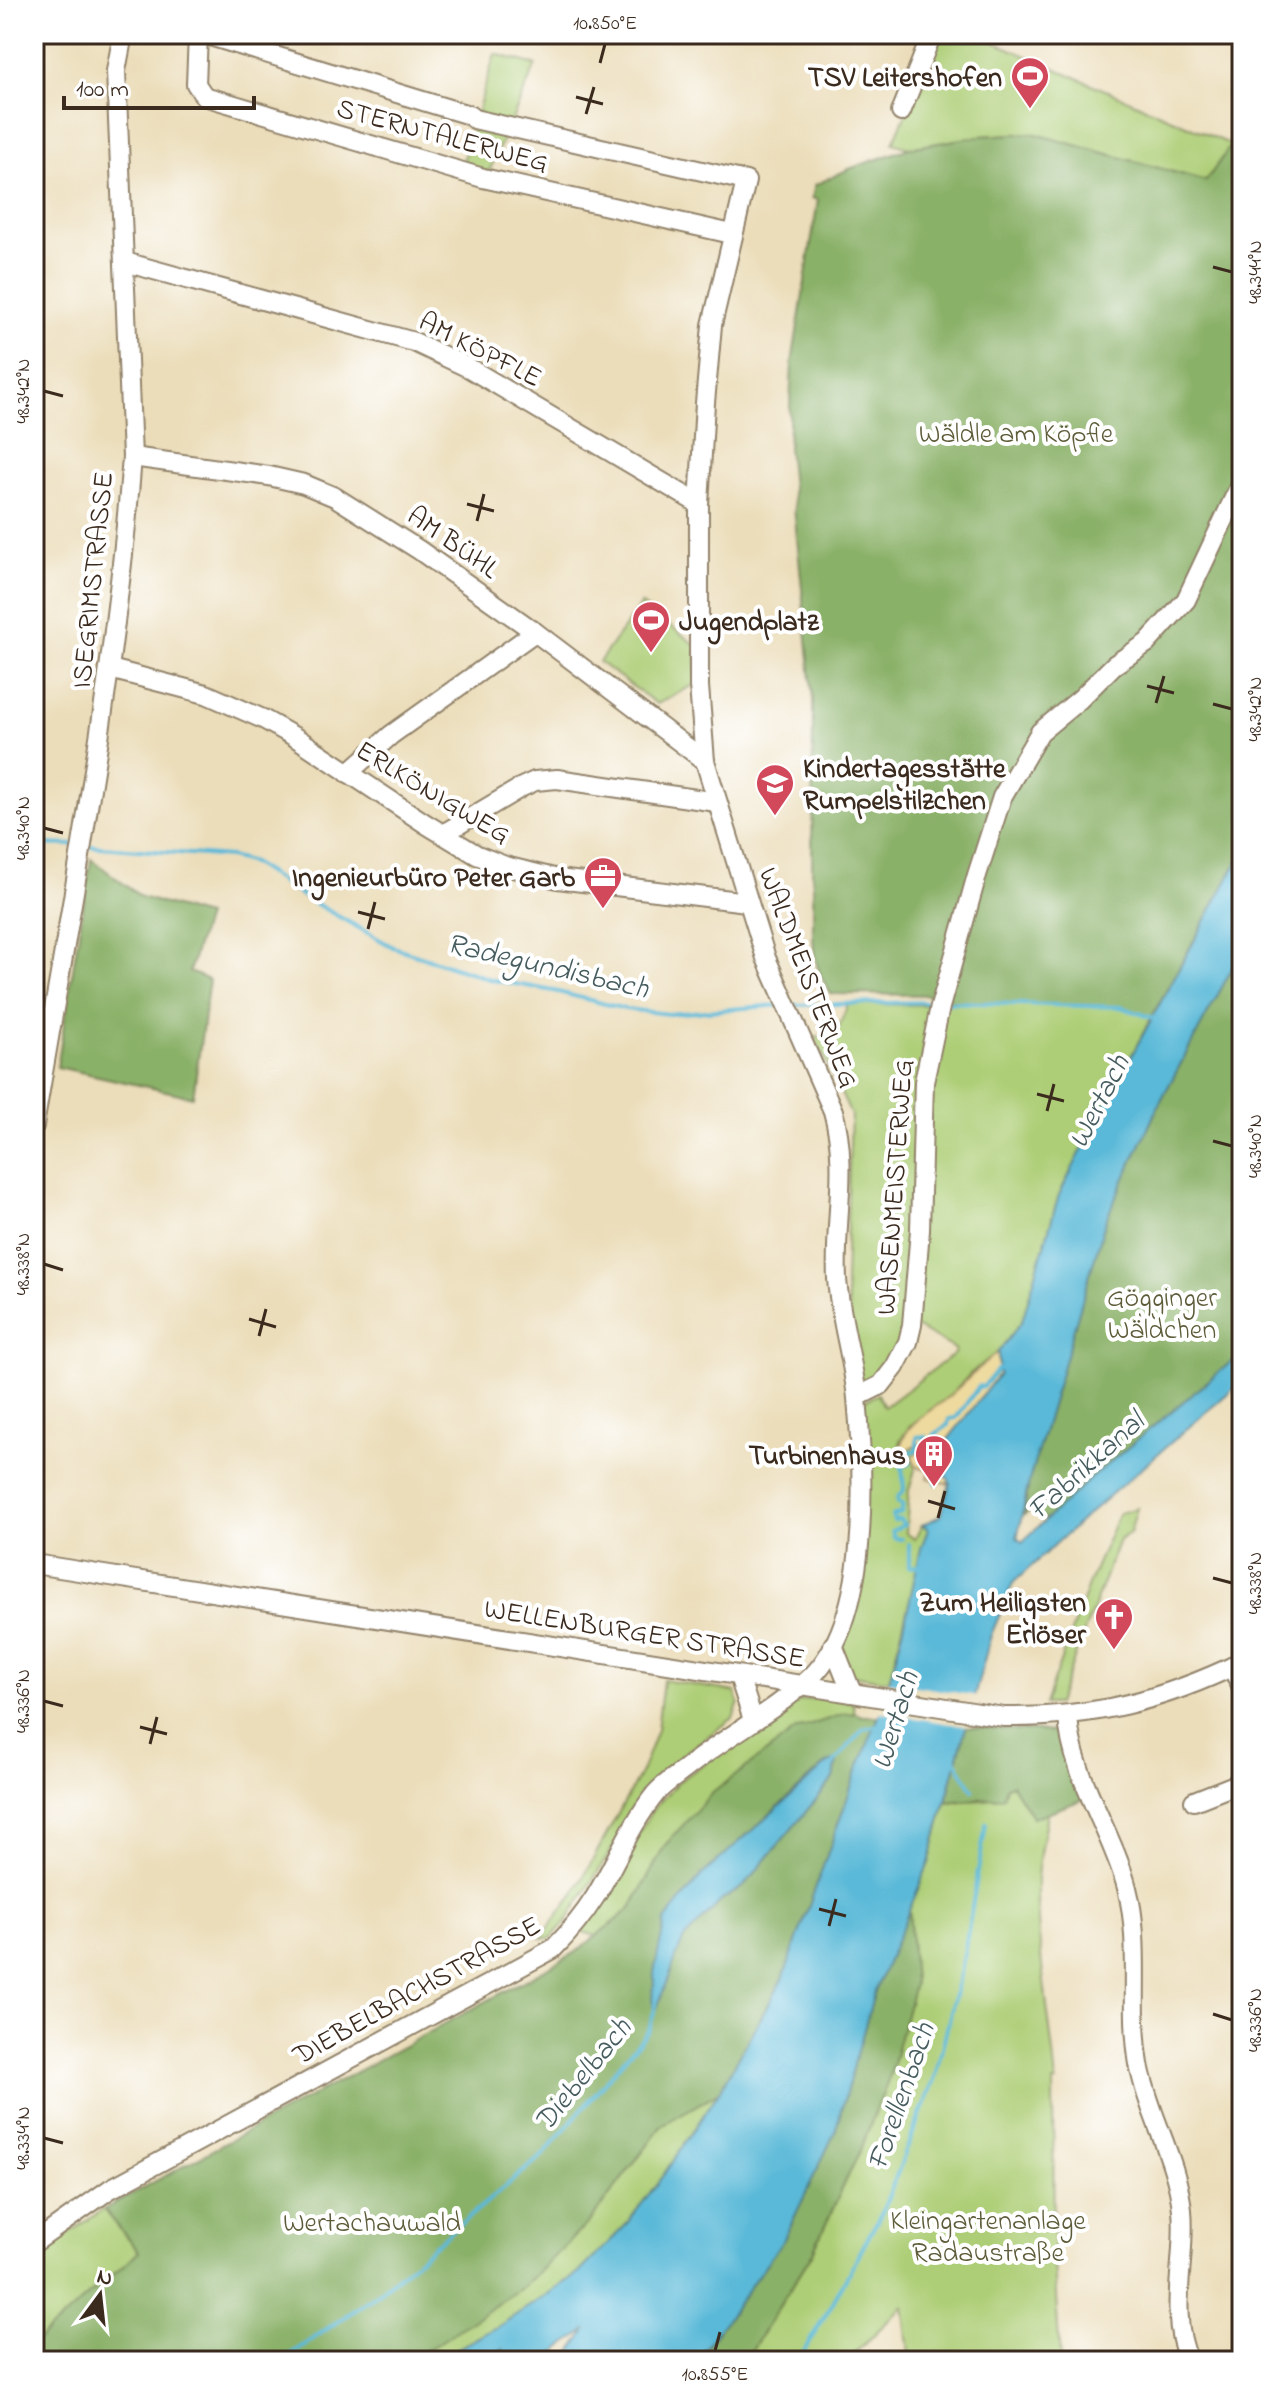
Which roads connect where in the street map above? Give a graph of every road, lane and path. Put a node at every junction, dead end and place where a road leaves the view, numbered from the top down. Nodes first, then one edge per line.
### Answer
1 (123, 34) edge
2 (201, 34) edge
3 (932, 34) edge
4 (901, 112) dead end
5 (732, 234) junction
6 (125, 262) junction
7 (132, 457) junction
8 (1242, 481) edge
9 (699, 504) junction
10 (535, 632) junction
11 (110, 669) junction
12 (705, 761) junction
13 (348, 773) junction
14 (717, 802) junction
15 (443, 834) junction
16 (747, 902) junction
17 (34, 1126) edge
18 (857, 1397) junction
19 (34, 1564) edge
20 (833, 1645) junction
21 (1237, 1665) edge
22 (739, 1676) junction
23 (801, 1685) junction
24 (1242, 1688) edge
25 (852, 1693) junction
26 (1068, 1716) junction
27 (753, 1720) junction
28 (1242, 1782) edge
29 (1194, 1801) dead end
30 (34, 2243) edge
31 (1189, 2361) edge

1 - 6 street, ISEGRIMSTRASSE
2 - 5 street, STERNTALERWEG
2 - 5 street, WALDMEISTERWEG
3 - 4 street
5 - 9 street, WALDMEISTERWEG
6 - 7 street, ISEGRIMSTRASSE
6 - 9 street, AM KÖPFLE
7 - 10 street, AM BÜHL
7 - 11 street, ISEGRIMSTRASSE
8 - 18 street, WASENMEISTERWEG
9 - 12 street, WALDMEISTERWEG
10 - 12 street, AM BÜHL
10 - 13 street
11 - 13 street, ERLKÖNIGWEG
11 - 17 street, ISEGRIMSTRASSE
12 - 14 street, WALDMEISTERWEG
13 - 15 street, ERLKÖNIGWEG
14 - 15 street
14 - 16 street, WALDMEISTERWEG
15 - 16 street, ERLKÖNIGWEG
16 - 18 street, WALDMEISTERWEG
18 - 20 street, WALDMEISTERWEG
19 - 22 street, WELLENBURGER STRASSE
20 - 23 street, WALDMEISTERWEG
20 - 25 street
21 - 24 street
21 - 26 street, WELLENBURGER STRASSE
22 - 23 street, WELLENBURGER STRASSE
22 - 27 street
23 - 25 street, WELLENBURGER STRASSE
23 - 27 street, DIEBELBACHSTRASSE
25 - 26 street, WELLENBURGER STRASSE
26 - 31 street
27 - 30 street, DIEBELBACHSTRASSE
28 - 29 street

